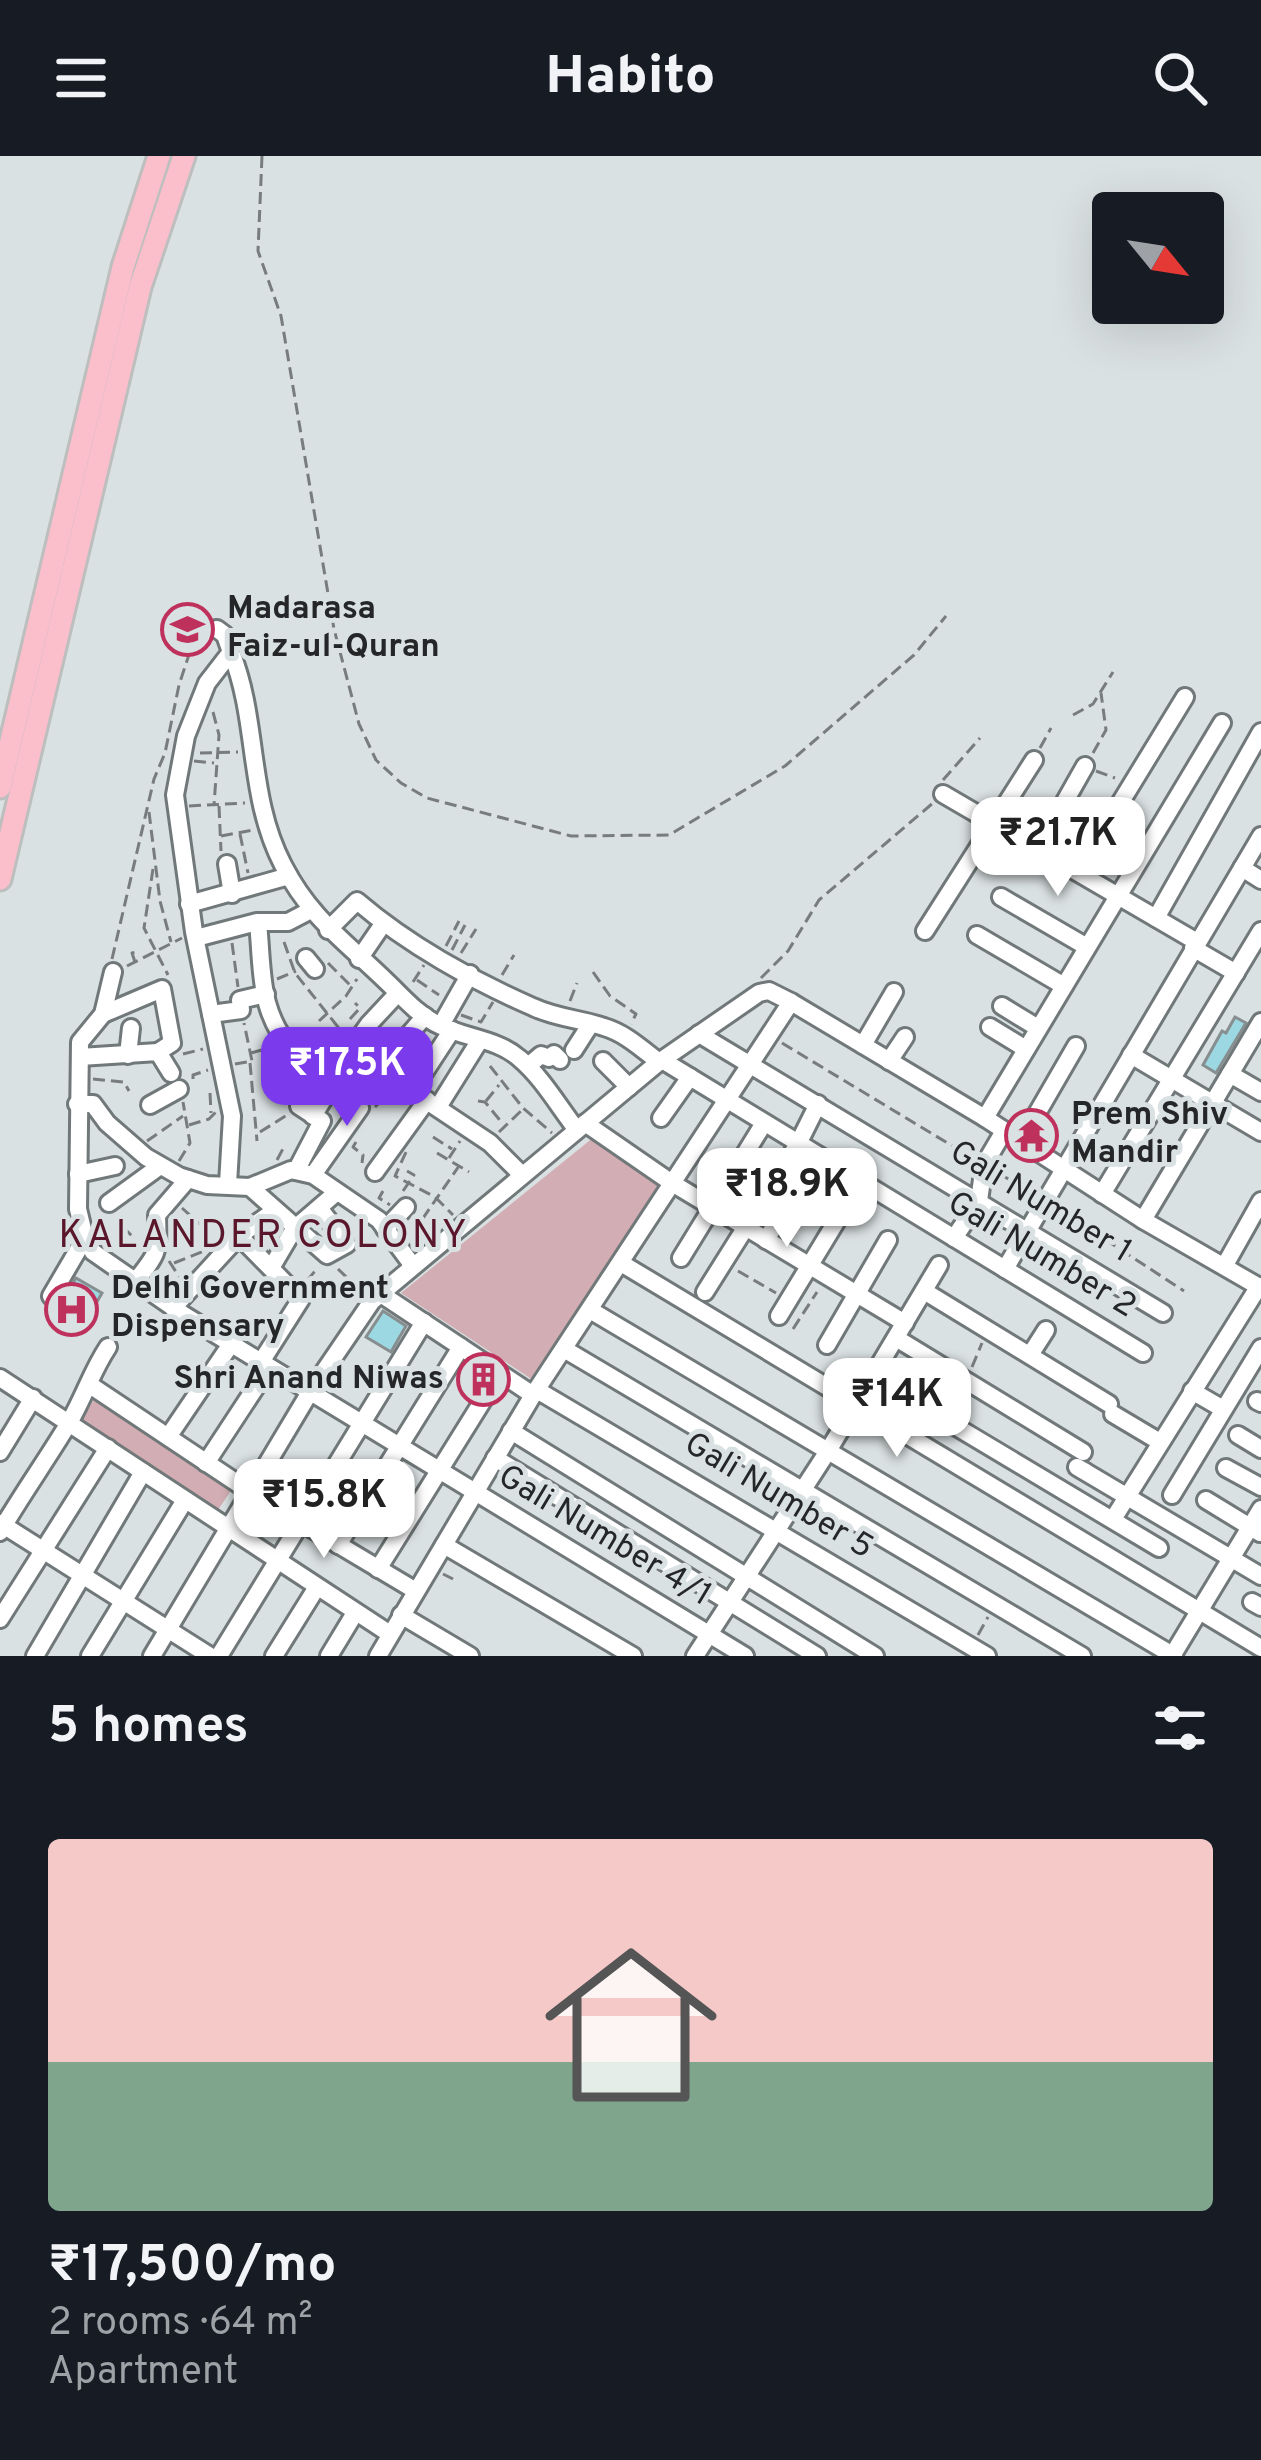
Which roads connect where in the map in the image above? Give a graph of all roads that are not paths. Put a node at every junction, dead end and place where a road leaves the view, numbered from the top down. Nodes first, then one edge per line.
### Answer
1 (159, 156) edge
2 (184, 156) edge
3 (217, 629) road end
4 (230, 652) junction
5 (1185, 697) dead end
6 (1222, 723) dead end
7 (1261, 732) edge
8 (1034, 760) road end
9 (1085, 766) road end
10 (0, 787) edge
11 (943, 794) road end
12 (994, 824) junction
13 (1261, 836) edge
14 (1038, 849) junction
15 (224, 864) road end
16 (1242, 868) junction
17 (1078, 872) junction
18 (289, 876) junction
19 (0, 879) edge
20 (1261, 880) edge
21 (232, 894) junction
22 (1119, 895) junction
23 (1001, 897) dead end
24 (190, 904) junction
25 (311, 910) junction
26 (1156, 917) junction
27 (258, 922) junction
28 (383, 923) junction
29 (328, 930) junction
30 (1261, 931) edge
31 (925, 932) dead end
32 (195, 935) junction
33 (977, 935) dead end
34 (1195, 945) junction
35 (1087, 947) junction
36 (362, 962) junction
37 (113, 971) road end
38 (1236, 973) junction
39 (470, 974) junction
40 (1064, 986) junction
41 (894, 992) dead end
42 (266, 994) junction
43 (397, 994) junction
44 (790, 1002) junction
45 (1002, 1006) dead end
46 (103, 1014) junction
47 (211, 1014) junction
48 (447, 1018) junction
49 (1261, 1022) edge
50 (590, 1024) junction
51 (990, 1027) dead end
52 (131, 1028) dead end
53 (1038, 1028) junction
54 (699, 1034) junction
55 (905, 1036) dead end
56 (627, 1038) junction
57 (480, 1040) junction
58 (863, 1045) junction
59 (1076, 1046) dead end
60 (80, 1049) junction
61 (1026, 1049) junction
62 (293, 1052) dead end
63 (128, 1055) junction
64 (1131, 1055) junction
65 (1253, 1055) edge
66 (889, 1060) junction
67 (661, 1061) junction
68 (750, 1064) junction
69 (528, 1066) junction
70 (171, 1068) junction
71 (1231, 1074) junction
72 (690, 1077) junction
73 (1172, 1080) junction
74 (628, 1088) junction
75 (1261, 1092) edge
76 (726, 1100) junction
77 (76, 1104) junction
78 (432, 1104) junction
79 (818, 1104) junction
80 (150, 1105) dead end
81 (1213, 1105) junction
82 (661, 1118) dead end
83 (985, 1118) junction
84 (764, 1123) junction
85 (1004, 1131) junction
86 (575, 1132) junction
87 (1261, 1132) edge
88 (1021, 1142) junction
89 (798, 1144) junction
90 (817, 1155) junction
91 (115, 1166) dead end
92 (165, 1168) junction
93 (1064, 1168) junction
94 (304, 1173) junction
95 (369, 1173) road end
96 (78, 1174) junction
97 (522, 1175) junction
98 (188, 1179) junction
99 (141, 1181) junction
100 (228, 1184) junction
101 (672, 1184) junction
102 (250, 1187) junction
103 (337, 1192) junction
104 (1102, 1193) junction
105 (979, 1201) junction
106 (1261, 1201) edge
107 (167, 1202) junction
108 (109, 1203) dead end
109 (399, 1207) road end
110 (319, 1208) junction
111 (714, 1208) junction
112 (274, 1210) junction
113 (842, 1212) dead end
114 (1142, 1220) junction
115 (746, 1227) junction
116 (294, 1229) junction
117 (385, 1229) junction
118 (1027, 1230) junction
119 (239, 1236) junction
120 (85, 1238) junction
121 (954, 1238) junction
122 (766, 1240) junction
123 (887, 1240) dead end
124 (681, 1258) dead end
125 (621, 1263) junction
126 (809, 1265) junction
127 (939, 1265) dead end
128 (1225, 1265) junction
129 (413, 1266) junction
130 (272, 1268) junction
131 (1005, 1269) junction
132 (134, 1282) junction
133 (1260, 1287) edge
134 (924, 1291) junction
135 (705, 1292) dead end
136 (857, 1294) junction
137 (51, 1296) dead end
138 (376, 1297) junction
139 (173, 1308) junction
140 (590, 1310) junction
141 (1163, 1313) dead end
142 (787, 1315) road end
143 (424, 1322) junction
144 (901, 1330) junction
145 (1046, 1330) dead end
146 (231, 1344) junction
147 (827, 1345) dead end
148 (108, 1347) dead end
149 (461, 1347) junction
150 (1261, 1348) edge
151 (564, 1349) junction
152 (1143, 1353) dead end
153 (1030, 1355) junction
154 (265, 1364) junction
155 (500, 1373) junction
156 (873, 1377) junction
157 (0, 1378) edge
158 (89, 1384) junction
159 (1192, 1391) junction
160 (310, 1392) junction
161 (535, 1392) junction
162 (33, 1397) junction
163 (856, 1404) junction
164 (1223, 1409) junction
165 (69, 1421) junction
166 (360, 1423) junction
167 (511, 1431) junction
168 (1238, 1435) dead end
169 (168, 1437) junction
170 (1160, 1442) junction
171 (398, 1447) junction
172 (108, 1448) junction
173 (1261, 1449) edge
174 (828, 1451) junction
175 (0, 1452) edge
176 (1083, 1452) dead end
177 (495, 1458) junction
178 (206, 1463) junction
179 (1226, 1468) dead end
180 (143, 1472) junction
181 (438, 1472) junction
182 (1086, 1472) dead end
183 (1261, 1487) edge
184 (802, 1491) junction
185 (252, 1493) junction
186 (474, 1495) junction
187 (1172, 1496) dead end
188 (1127, 1497) junction
189 (185, 1500) junction
190 (1206, 1500) dead end
191 (1261, 1508) edge
192 (1115, 1516) dead end
193 (299, 1522) junction
194 (1, 1527) edge
195 (774, 1529) junction
196 (1256, 1530) edge
197 (230, 1531) junction
198 (338, 1545) junction
199 (444, 1545) junction
200 (42, 1548) junction
201 (1159, 1548) dead end
202 (1231, 1559) junction
203 (276, 1561) junction
204 (378, 1569) junction
205 (83, 1574) junction
206 (1261, 1576) edge
207 (744, 1578) junction
208 (316, 1587) junction
209 (416, 1591) junction
210 (124, 1600) junction
211 (728, 1602) junction
212 (1201, 1612) junction
213 (356, 1613) junction
214 (401, 1616) junction
215 (0, 1619) edge
216 (169, 1629) junction
217 (390, 1634) junction
218 (707, 1634) junction
219 (1261, 1648) edge
220 (979, 1651) edge
221 (35, 1656) edge
222 (91, 1656) edge
223 (152, 1656) edge
224 (215, 1656) edge
225 (274, 1656) edge
226 (329, 1656) edge
227 (378, 1656) edge
228 (470, 1656) edge
229 (633, 1656) edge
230 (694, 1656) edge
231 (745, 1656) edge
232 (817, 1656) edge
233 (874, 1656) edge
234 (1082, 1656) edge
235 (1173, 1656) edge

1 - 10 main road
2 - 19 main road
3 - 4 street
4 - 18 street
4 - 24 street
5 - 17 street
6 - 22 street
7 - 26 street
8 - 12 street
9 - 14 street
11 - 12 street
12 - 14 street
12 - 31 street
13 - 16 street
14 - 17 street
15 - 21 street
16 - 20 street
16 - 34 street
17 - 22 street
18 - 21 street
18 - 25 street
21 - 24 street
22 - 26 street
22 - 35 street
23 - 35 street
24 - 32 street
25 - 27 street
25 - 29 street
26 - 34 street
27 - 32 street
27 - 42 street
28 - 29 street
28 - 36 street
28 - 39 street, Gali Number 2
29 - 36 street
30 - 38 street
32 - 47 street
33 - 40 street
34 - 38 street
34 - 64 street
35 - 40 street
36 - 43 street
37 - 46 street
38 - 73 street
39 - 48 street
39 - 50 street, Gali Number 2
40 - 53 street
41 - 58 street
42 - 47 street
42 - 62 street
43 - 48 street
43 - 94 street
44 - 54 street
44 - 58 street
44 - 68 street
45 - 53 street
46 - 60 street
46 - 70 street
47 - 100 street
48 - 57 street
48 - 78 street
48 - 94 street
49 - 65 street
50 - 56 street, Gali Number 2
50 - 69 street
51 - 61 street
52 - 63 street
53 - 61 street
54 - 67 street
54 - 68 street, Gali Number 1
55 - 66 street
56 - 67 street, Gali Number 2
56 - 74 street
57 - 69 street
57 - 78 street
58 - 66 street
59 - 88 street
60 - 63 street
60 - 77 street
61 - 83 street
63 - 70 street
64 - 73 street
64 - 93 street
65 - 71 street
66 - 83 street
67 - 72 street, Gali Number 2
67 - 74 street
68 - 76 street
68 - 79 street, Gali Number 1
69 - 86 street
70 - 80 street
71 - 75 street
71 - 81 street
72 - 76 street, Gali Number 2
72 - 82 street
73 - 81 street
73 - 104 street
74 - 86 street
76 - 84 street, Gali Number 2
76 - 101 street
77 - 92 street
77 - 96 street
78 - 95 street
78 - 97 street
79 - 89 street
79 - 105 street, Gali Number 1
81 - 87 street
81 - 114 street
83 - 85 street
84 - 89 street, Gali Number 2
84 - 111 street
85 - 88 street
85 - 105 street
86 - 97 street
86 - 101 street
88 - 93 street
89 - 90 street, Gali Number 2
89 - 115 street
90 - 121 street, Gali Number 2
90 - 122 street
91 - 96 street
92 - 98 street
92 - 99 street
93 - 104 street
93 - 118 street
94 - 102 street
94 - 103 street
96 - 120 street
97 - 129 street
98 - 100 street
98 - 107 street
99 - 107 street
99 - 108 street
100 - 102 street
101 - 111 street
101 - 125 street
102 - 112 street
103 - 110 street
103 - 117 street
104 - 114 street
105 - 118 street, Gali Number 1
105 - 121 street
106 - 128 street
107 - 132 street
109 - 117 street
110 - 116 street
110 - 116 street
111 - 115 street
111 - 124 street
112 - 116 street
112 - 119 street
113 - 126 street
114 - 128 street
115 - 122 street
115 - 135 street
116 - 130 street
117 - 129 street
118 - 131 street
118 - 141 street, Gali Number 1
119 - 130 street
119 - 139 street
120 - 132 street, Gali Number 4/1
120 - 137 street
121 - 131 street, Gali Number 2
122 - 126 street
123 - 136 street
125 - 140 street
125 - 163 street
126 - 136 street
126 - 142 street
127 - 134 street
128 - 133 street
129 - 138 street
130 - 154 street
131 - 152 street, Gali Number 2
132 - 139 street, Gali Number 4/1
133 - 159 street
134 - 144 street
134 - 153 street
136 - 144 street
136 - 147 street
138 - 143 street, Gali Number 5
138 - 160 street
139 - 146 street, Gali Number 4/1
140 - 151 street
140 - 174 street
143 - 149 street, Gali Number 5
143 - 166 street
144 - 156 street
144 - 176 street
145 - 153 street
146 - 154 street, Gali Number 4/1
146 - 169 street
148 - 158 street
149 - 155 street, Gali Number 5
149 - 171 street
150 - 164 street
151 - 161 street
151 - 184 street
153 - 170 street
154 - 160 street, Gali Number 4/1
154 - 178 street
155 - 161 street, Gali Number 5
155 - 181 street
156 - 163 street
156 - 201 street
157 - 162 street
158 - 165 street
158 - 169 street
159 - 164 street
159 - 170 street
160 - 166 street, Gali Number 4/1
160 - 185 street
161 - 167 street
161 - 195 street, Gali Number 5
162 - 165 street
162 - 175 street
163 - 174 street
163 - 212 street
164 - 187 street
165 - 172 street
165 - 194 street
166 - 171 street, Gali Number 4/1
166 - 193 street
167 - 177 street
167 - 207 street
168 - 173 street
169 - 178 street
170 - 188 street
171 - 181 street, Gali Number 4/1
171 - 198 street
172 - 180 street
172 - 200 street
174 - 184 street
174 - 235 street
177 - 186 street
177 - 211 street
178 - 185 street
179 - 183 street
180 - 189 street
180 - 205 street
181 - 186 street, Gali Number 4/1
181 - 204 street
182 - 188 street
184 - 195 street
184 - 234 street
185 - 193 street
185 - 197 street
186 - 199 street
186 - 218 street, Gali Number 4/1
188 - 192 street
188 - 202 street
189 - 197 street
189 - 210 street
190 - 196 street
191 - 196 street
193 - 198 street
193 - 203 street
194 - 200 street
195 - 207 street
195 - 220 street, Gali Number 5
196 - 202 street
197 - 203 street
197 - 216 street
198 - 204 street
199 - 209 street
199 - 229 street
200 - 205 street
200 - 215 street
202 - 206 street
202 - 212 street
203 - 208 street
203 - 224 street
204 - 209 street
205 - 210 street
205 - 221 street
207 - 211 street
207 - 233 street
208 - 213 street
208 - 225 street
209 - 214 street
210 - 216 street
210 - 222 street
211 - 218 street
211 - 232 street
212 - 219 street
212 - 235 street
213 - 217 street
213 - 226 street
214 - 217 street
214 - 228 street
216 - 223 street
216 - 224 street
217 - 227 street
218 - 230 street
218 - 231 street, Gali Number 4/1

